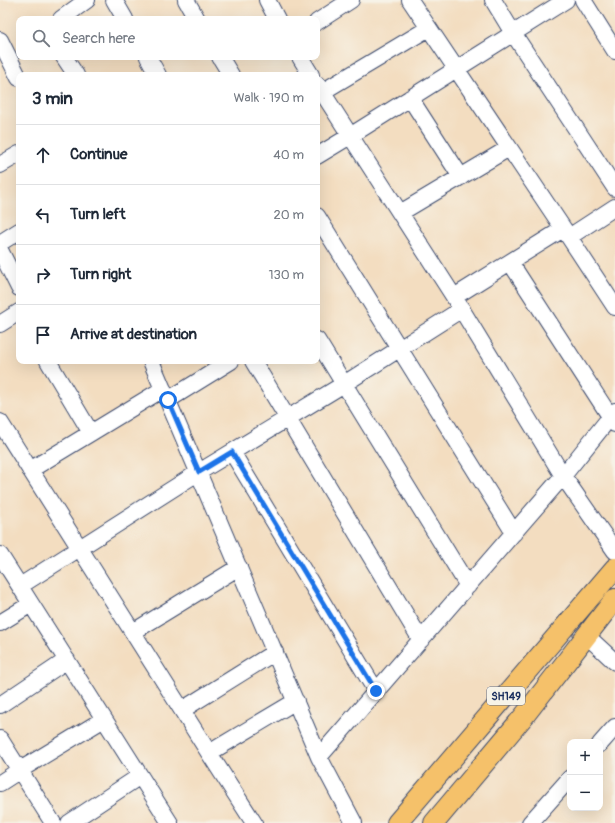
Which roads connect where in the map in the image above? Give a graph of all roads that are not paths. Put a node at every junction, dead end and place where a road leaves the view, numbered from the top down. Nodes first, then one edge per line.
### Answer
1 (87, 0) edge
2 (114, 0) edge
3 (186, 0) edge
4 (267, 0) edge
5 (351, 0) edge
6 (410, 0) edge
7 (493, 0) edge
8 (566, 0) edge
9 (583, 0) edge
10 (65, 16) edge
11 (123, 16) edge
12 (195, 16) edge
13 (275, 16) edge
14 (320, 20) edge
15 (429, 28) junction
16 (514, 33) junction
17 (0, 40) edge
18 (615, 51) edge
19 (14, 53) edge
20 (66, 60) edge
21 (150, 60) edge
22 (222, 60) edge
23 (302, 60) edge
24 (456, 69) junction
25 (18, 72) edge
26 (74, 72) edge
27 (156, 72) edge
28 (229, 72) edge
29 (309, 72) edge
30 (320, 88) edge
31 (410, 98) junction
32 (350, 136) junction
33 (509, 148) junction
34 (320, 154) edge
35 (16, 156) edge
36 (0, 165) edge
37 (461, 177) junction
38 (615, 188) edge
39 (615, 206) edge
40 (400, 214) junction
41 (320, 221) edge
42 (16, 233) edge
43 (566, 233) junction
44 (0, 243) edge
45 (0, 250) edge
46 (510, 262) junction
47 (16, 282) edge
48 (458, 303) junction
49 (615, 307) edge
50 (16, 314) edge
51 (0, 324) edge
52 (320, 345) edge
53 (399, 349) junction
54 (50, 364) edge
55 (152, 364) edge
56 (225, 364) edge
57 (255, 364) edge
58 (344, 384) junction
59 (165, 394) junction
60 (613, 417) edge
61 (288, 418) junction
62 (0, 422) edge
63 (91, 433) junction
64 (232, 452) junction
65 (30, 470) junction
66 (199, 472) junction
67 (564, 476) junction
68 (514, 533) junction
69 (80, 548) junction
70 (615, 551) edge
71 (0, 555) edge
72 (239, 567) junction
73 (615, 568) edge
74 (20, 586) junction
75 (468, 586) junction
76 (615, 599) edge
77 (31, 604) junction
78 (0, 623) edge
79 (133, 632) junction
80 (586, 636) junction
81 (421, 640) junction
82 (275, 652) junction
83 (67, 660) junction
84 (615, 662) edge
85 (376, 691) junction
86 (296, 701) junction
87 (0, 705) edge
88 (182, 710) junction
89 (104, 719) junction
90 (615, 727) edge
91 (0, 739) edge
92 (603, 741) edge
93 (209, 753) junction
94 (319, 757) junction
95 (20, 770) junction
96 (140, 776) junction
97 (567, 781) edge
98 (0, 783) edge
99 (53, 823) edge
100 (69, 823) edge
101 (170, 823) edge
102 (254, 823) edge
103 (354, 823) edge
104 (397, 823) edge
105 (434, 823) edge
106 (530, 823) edge

1 - 10 street
2 - 11 street
3 - 12 street
4 - 13 street
5 - 14 street
6 - 15 street
7 - 16 street
8 - 16 street
9 - 18 street
15 - 24 street
15 - 30 street
16 - 24 street
16 - 38 street
17 - 19 street
19 - 25 street
20 - 26 street
21 - 27 street
22 - 28 street
23 - 29 street
24 - 31 street
24 - 33 street
30 - 32 street
31 - 32 street
31 - 37 street
32 - 34 street
32 - 40 street
33 - 37 street
33 - 43 street
35 - 36 street
37 - 40 street
39 - 43 street
40 - 48 street
41 - 53 street
42 - 44 street
43 - 46 street
43 - 49 street
45 - 47 street
46 - 48 street
46 - 60 street
48 - 53 street
48 - 67 street
50 - 51 street
52 - 58 street
53 - 58 street
53 - 68 street
54 - 63 street
55 - 59 street
56 - 59 street
57 - 61 street
58 - 61 street
58 - 75 street
59 - 63 street
59 - 66 street
60 - 67 street
61 - 64 street
61 - 81 street
62 - 65 street
63 - 65 street
64 - 66 street
64 - 85 street
65 - 69 street
66 - 69 street
66 - 72 street
67 - 68 street
67 - 70 street
68 - 75 street
69 - 74 street
69 - 79 street
71 - 74 street
72 - 79 street
72 - 82 street
73 - 104 main road, SH149
74 - 77 street
75 - 81 street
76 - 80 main road, SH149
77 - 78 street
77 - 83 street
79 - 88 street
80 - 84 street
80 - 105 main road, SH149
81 - 85 street
82 - 86 street
82 - 88 street
83 - 87 street
83 - 89 street
85 - 94 street
86 - 93 street
86 - 94 street
88 - 93 street
89 - 95 street
89 - 96 street
90 - 92 street
91 - 95 street
93 - 102 street
94 - 103 street
95 - 98 street
95 - 99 street
96 - 100 street
96 - 101 street
97 - 106 street

